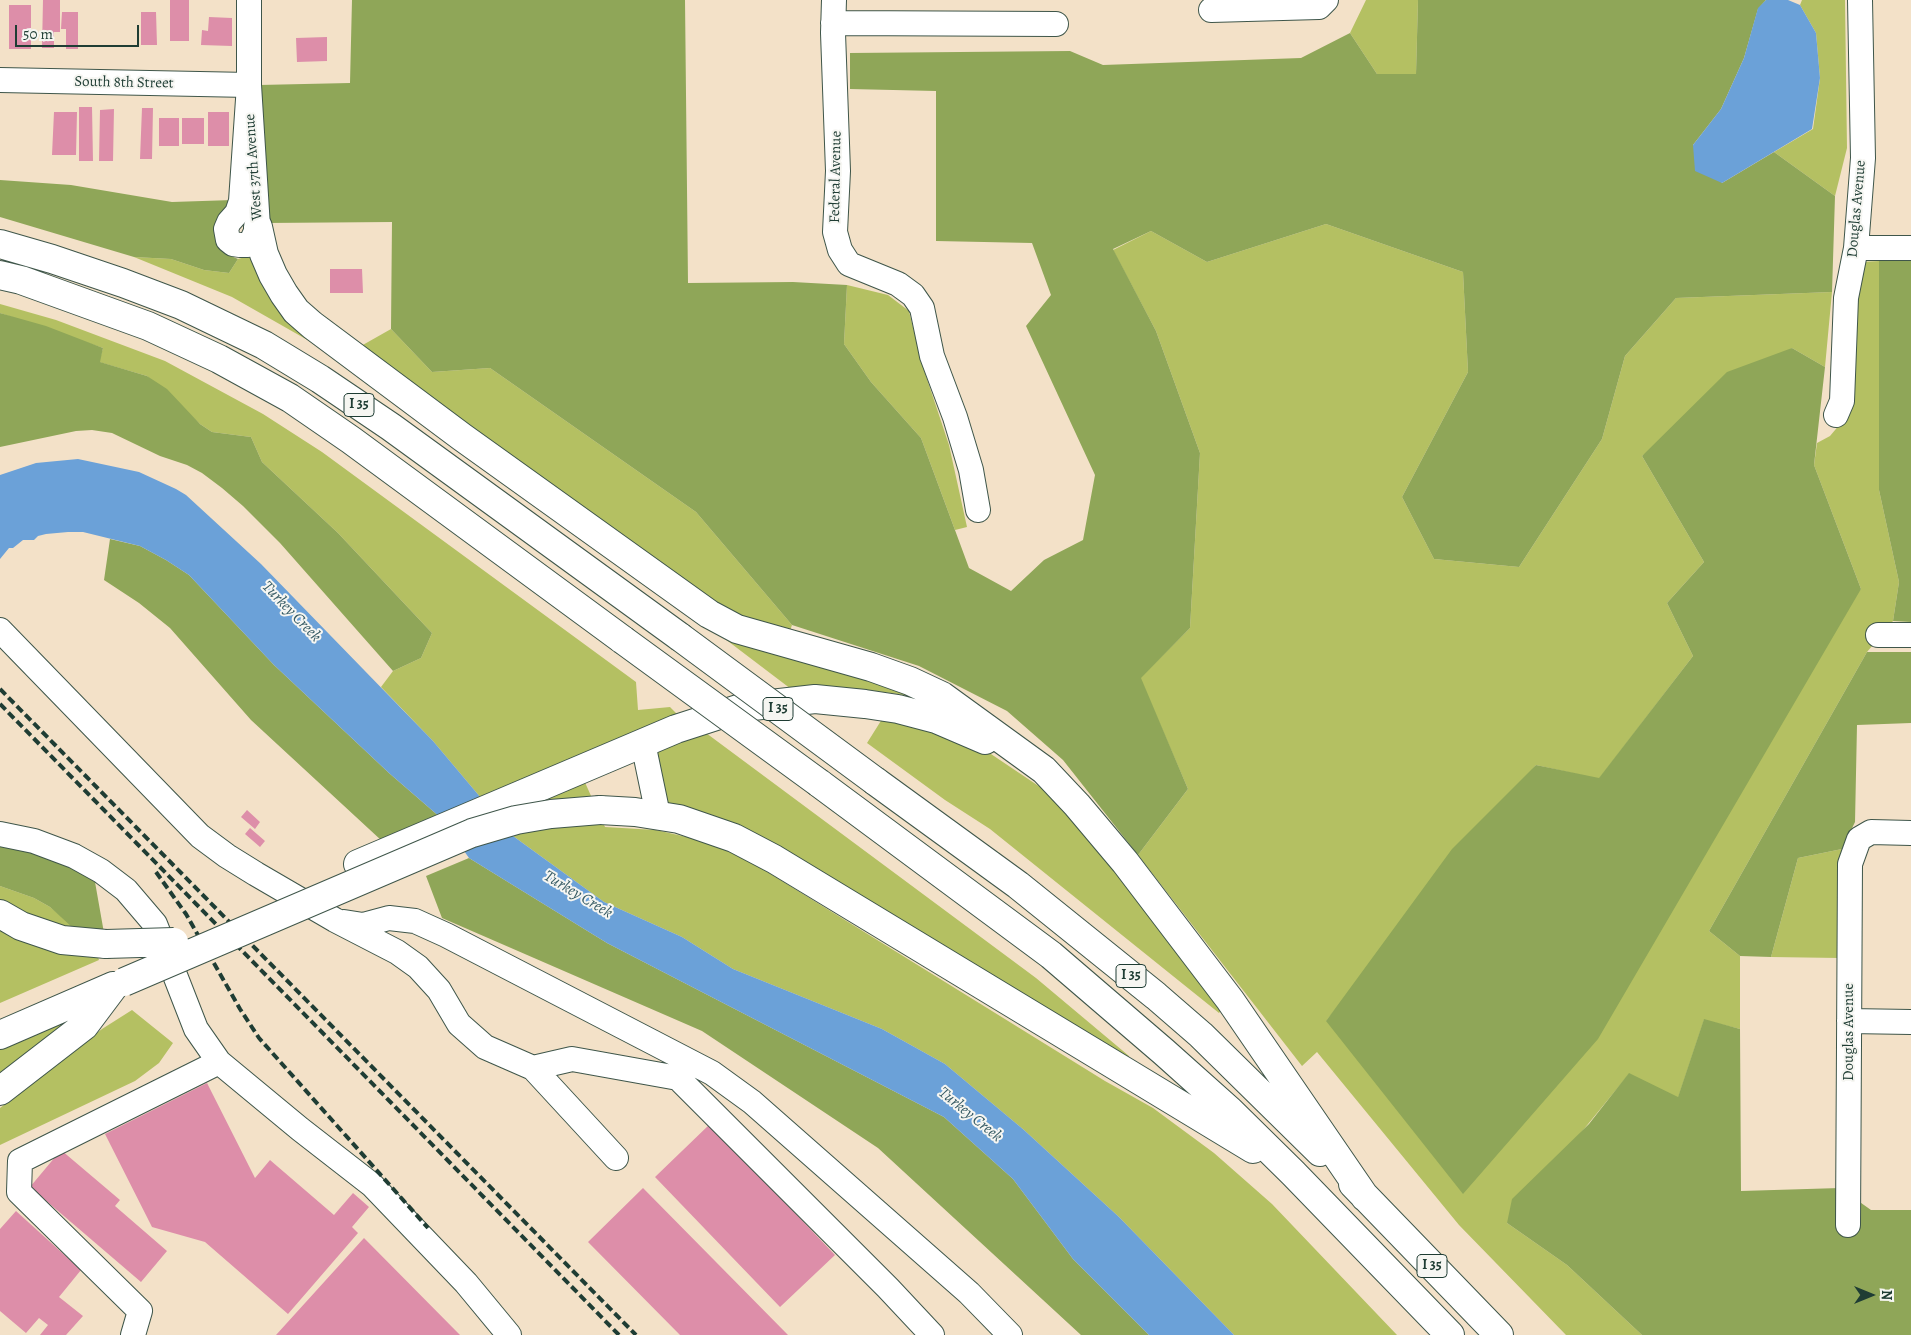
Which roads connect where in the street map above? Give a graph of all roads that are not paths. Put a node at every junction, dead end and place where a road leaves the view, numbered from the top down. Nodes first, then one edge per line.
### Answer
1 (249, 0) edge
2 (834, 0) edge
3 (1326, 0) edge
4 (1860, 0) edge
5 (1211, 10) dead end
6 (833, 23) junction
7 (1056, 24) dead end
8 (0, 80) edge
9 (249, 85) junction
10 (258, 227) junction
11 (0, 244) edge
12 (1856, 248) junction
13 (1911, 248) edge
14 (0, 275) edge
15 (1836, 415) dead end
16 (978, 510) dead end
17 (0, 630) edge
18 (1878, 635) dead end
19 (1911, 635) edge
20 (643, 743) junction
21 (1028, 758) junction
22 (658, 815) junction
23 (1911, 833) edge
24 (0, 834) edge
25 (0, 914) edge
26 (335, 920) junction
27 (173, 953) junction
28 (114, 970) junction
29 (0, 1016) edge
30 (1849, 1021) junction
31 (1911, 1022) edge
32 (0, 1035) edge
33 (219, 1062) junction
34 (533, 1068) junction
35 (0, 1091) edge
36 (616, 1158) dead end
37 (1293, 1173) junction
38 (1366, 1197) junction
39 (1848, 1225) dead end
40 (133, 1335) edge
41 (509, 1335) edge
42 (932, 1335) edge
43 (1010, 1335) edge
44 (1450, 1335) edge
45 (1499, 1335) edge

1 - 9 street, West 37th Avenue
2 - 6 street, Federal Avenue
3 - 5 street
4 - 12 street, Douglas Avenue
6 - 7 street
6 - 16 street, Federal Avenue
8 - 9 street, South 8th Street
9 - 10 street, West 37th Avenue
9 - 10 street, West 37th Avenue
10 - 21 highway
11 - 38 highway, I 35, bridge
12 - 13 street
12 - 15 street, Douglas Avenue
14 - 37 highway, I 35, bridge
17 - 26 street
18 - 19 street
20 - 21 highway
20 - 22 street
20 - 27 highway
21 - 38 highway
22 - 28 highway, bridge
22 - 37 highway
23 - 30 street, Douglas Avenue
24 - 27 street
25 - 28 highway
26 - 34 street
26 - 43 street
27 - 28 highway, bridge
27 - 33 street
28 - 29 highway
28 - 32 highway
28 - 35 highway
30 - 31 street
30 - 39 street, Douglas Avenue
33 - 40 street
33 - 41 street
34 - 36 street
34 - 42 street
37 - 44 highway, I 35
38 - 45 highway, I 35

